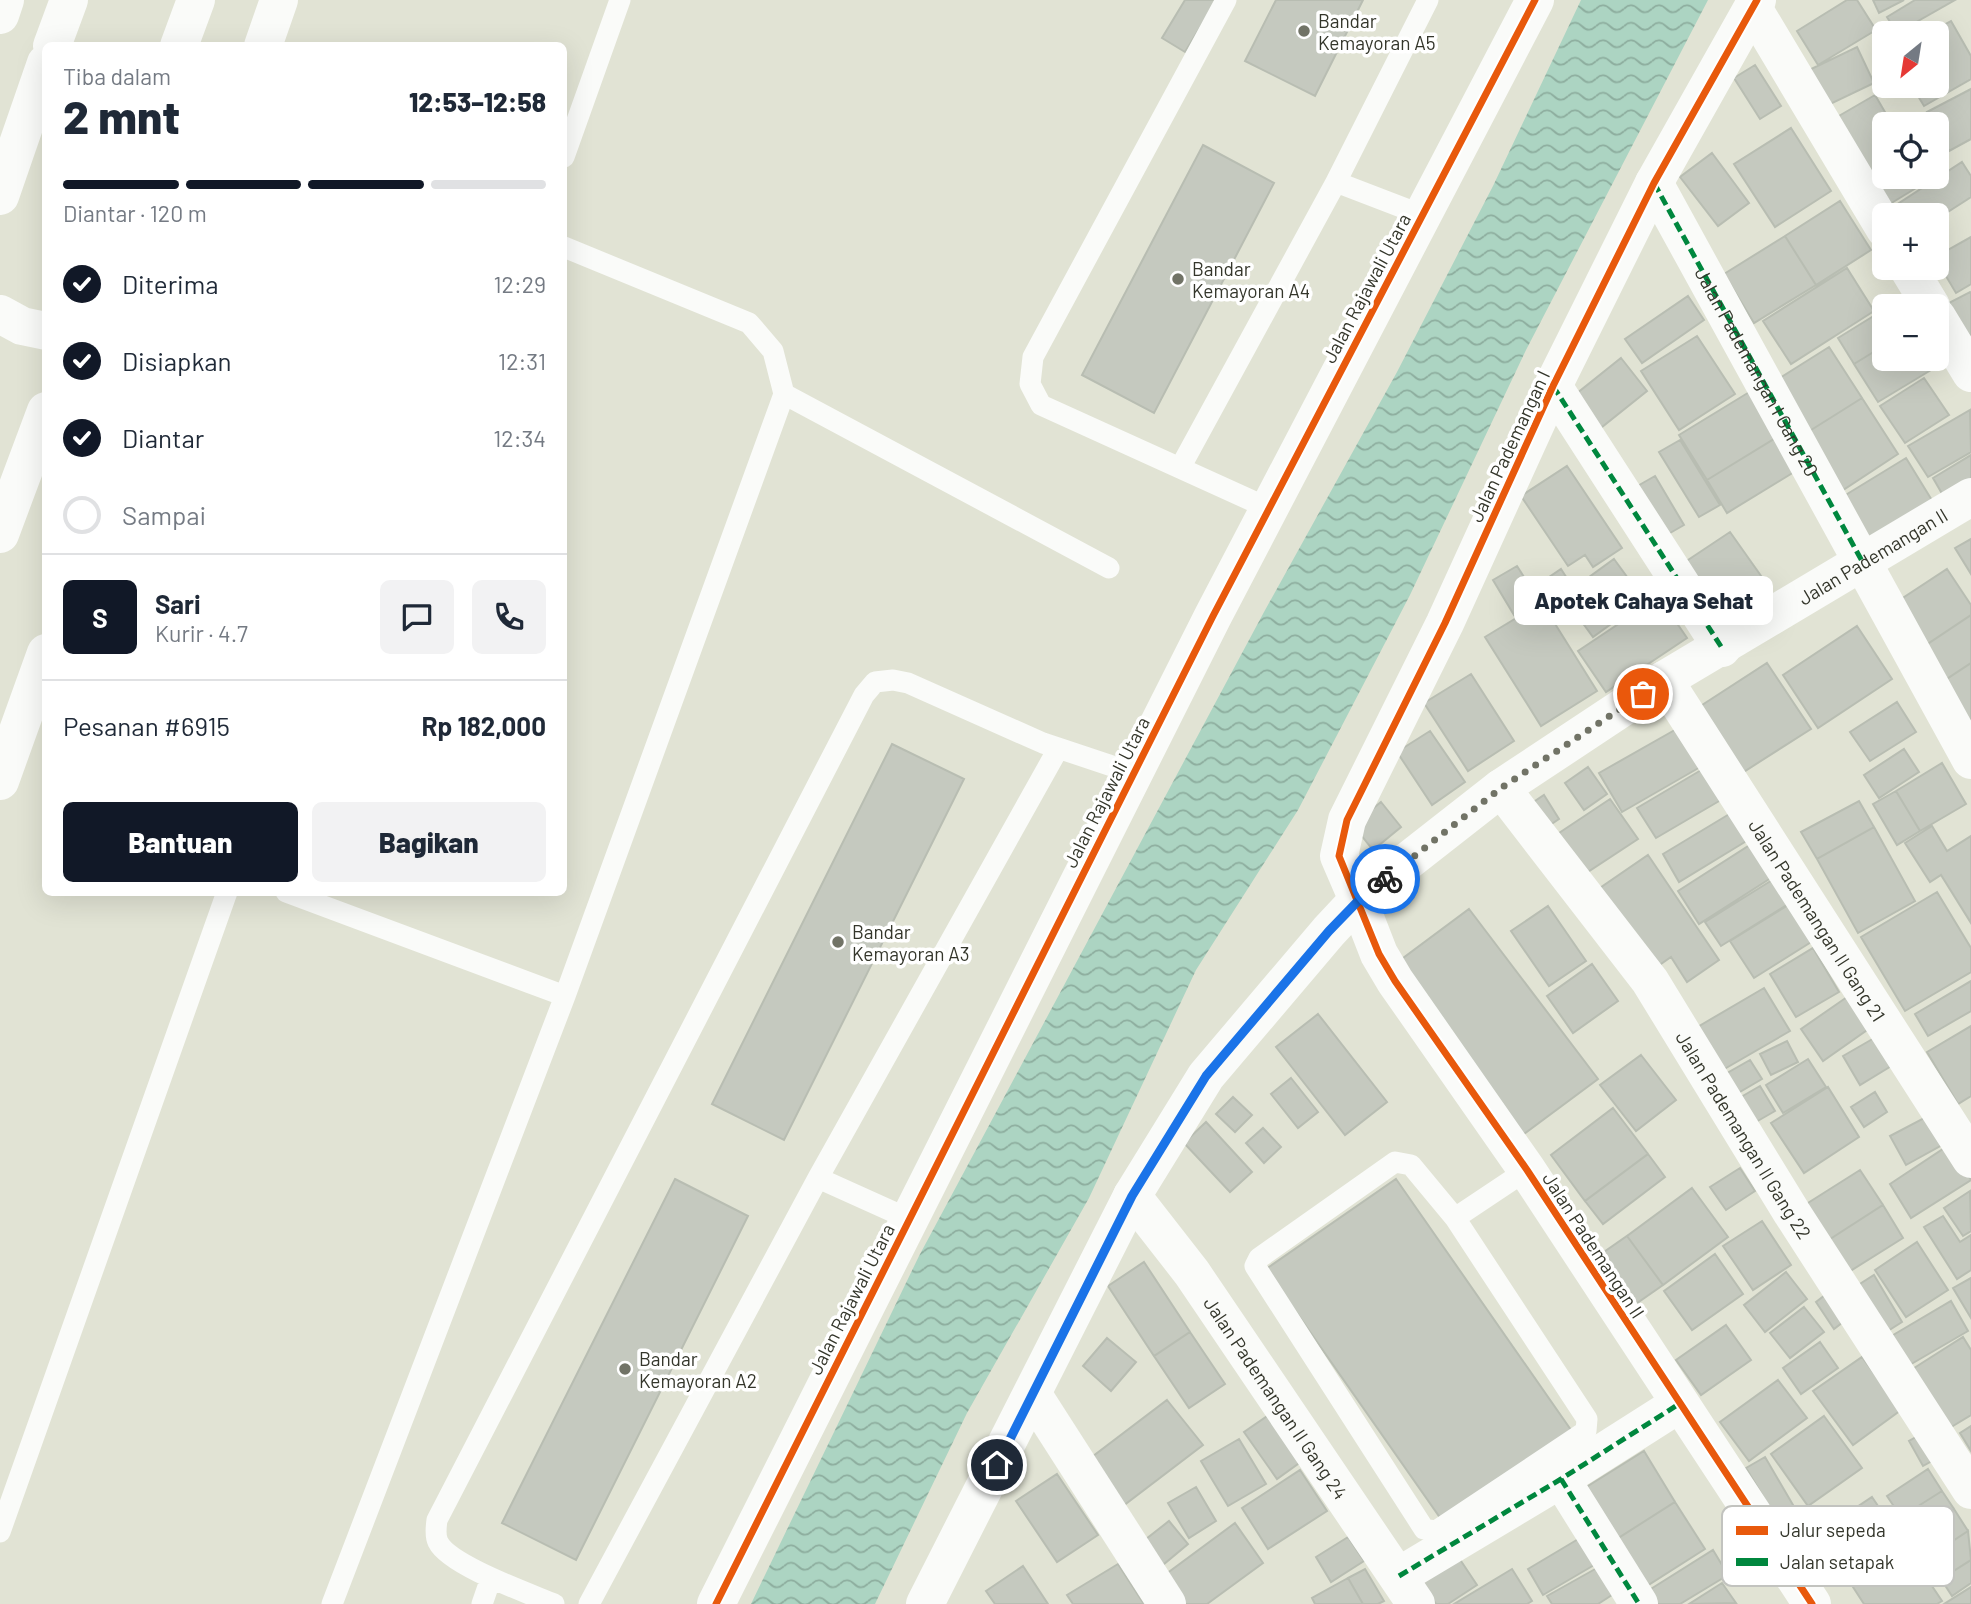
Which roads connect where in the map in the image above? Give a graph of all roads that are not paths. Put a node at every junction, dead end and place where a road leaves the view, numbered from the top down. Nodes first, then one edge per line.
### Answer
1 (5, 0) edge
2 (69, 0) edge
3 (196, 0) edge
4 (279, 0) edge
5 (620, 0) edge
6 (1226, 0) edge
7 (1428, 0) edge
8 (1535, 0) edge
9 (1755, 4) edge
10 (0, 15) edge
11 (53, 42) edge
12 (180, 42) edge
13 (264, 42) edge
14 (42, 75) edge
15 (567, 149) edge
16 (1336, 182) junction
17 (1654, 183) junction
18 (0, 196) edge
19 (1872, 206) edge
20 (1422, 215) junction
21 (567, 248) edge
22 (0, 314) edge
23 (42, 330) edge
24 (1949, 337) edge
25 (1971, 373) edge
26 (1553, 386) junction
27 (784, 394) junction
28 (42, 422) edge
29 (1180, 468) junction
30 (1971, 497) edge
31 (1268, 508) junction
32 (0, 534) edge
33 (1862, 561) junction
34 (1109, 569) dead end
35 (1722, 648) junction
36 (42, 664) edge
37 (1664, 680) junction
38 (1058, 749) junction
39 (1971, 760) edge
40 (1133, 773) junction
41 (0, 781) edge
42 (1501, 788) junction
43 (227, 896) edge
44 (297, 896) edge
45 (1345, 915) junction
46 (565, 996) junction
47 (1971, 1159) edge
48 (1519, 1176) junction
49 (818, 1178) junction
50 (1132, 1196) junction
51 (1455, 1218) junction
52 (909, 1219) junction
53 (1033, 1395) junction
54 (1679, 1404) junction
55 (1561, 1479) junction
56 (1971, 1490) edge
57 (1747, 1506) edge
58 (0, 1532) edge
59 (491, 1578) junction
60 (1800, 1586) edge
61 (1407, 1590) edge
62 (332, 1604) edge
63 (482, 1604) edge
64 (554, 1604) edge
65 (589, 1604) edge
66 (716, 1604) edge
67 (925, 1604) edge
68 (1167, 1604) edge
69 (1639, 1604) edge
70 (1812, 1604) edge

1 - 10 street
2 - 11 street
3 - 12 street
4 - 13 street
5 - 15 lane
6 - 29 lane
7 - 16 lane
8 - 20 street, Jalan Rajawali Utara
9 - 17 street, Jalan Pademangan I
9 - 19 street
14 - 18 street
16 - 20 lane
16 - 29 lane
17 - 26 street, Jalan Pademangan I
17 - 33 street, Jalan Pademangan I Gang 20
20 - 31 street, Jalan Rajawali Utara
21 - 27 lane
22 - 23 street
24 - 25 street
26 - 35 street
26 - 45 street, Jalan Pademangan I
27 - 34 lane
27 - 46 lane
28 - 32 street
29 - 31 lane
30 - 33 street, Jalan Pademangan II
31 - 40 street, Jalan Rajawali Utara
33 - 35 street, Jalan Pademangan II
33 - 39 street, Jalan Pademangan I Gang 20
35 - 37 street, Jalan Pademangan II
36 - 41 street
37 - 42 street, Jalan Pademangan II
37 - 47 street, Jalan Pademangan II Gang 21
38 - 40 lane
38 - 49 lane
38 - 59 lane
40 - 52 street, Jalan Rajawali Utara
42 - 45 street, Jalan Pademangan II
42 - 56 street, Jalan Pademangan II Gang 22
43 - 58 lane
44 - 46 lane
45 - 48 street, Jalan Pademangan II
45 - 50 street
46 - 62 lane
48 - 51 lane
48 - 54 street, Jalan Pademangan II
49 - 52 lane
49 - 65 lane
50 - 53 street
50 - 61 street, Jalan Pademangan II Gang 24
51 - 51 lane
52 - 66 street, Jalan Rajawali Utara
53 - 67 street
53 - 68 street
54 - 55 street
54 - 57 street, Jalan Pademangan II
55 - 61 street
55 - 69 street
59 - 63 lane
59 - 64 lane
60 - 70 street, Jalan Pademangan II

